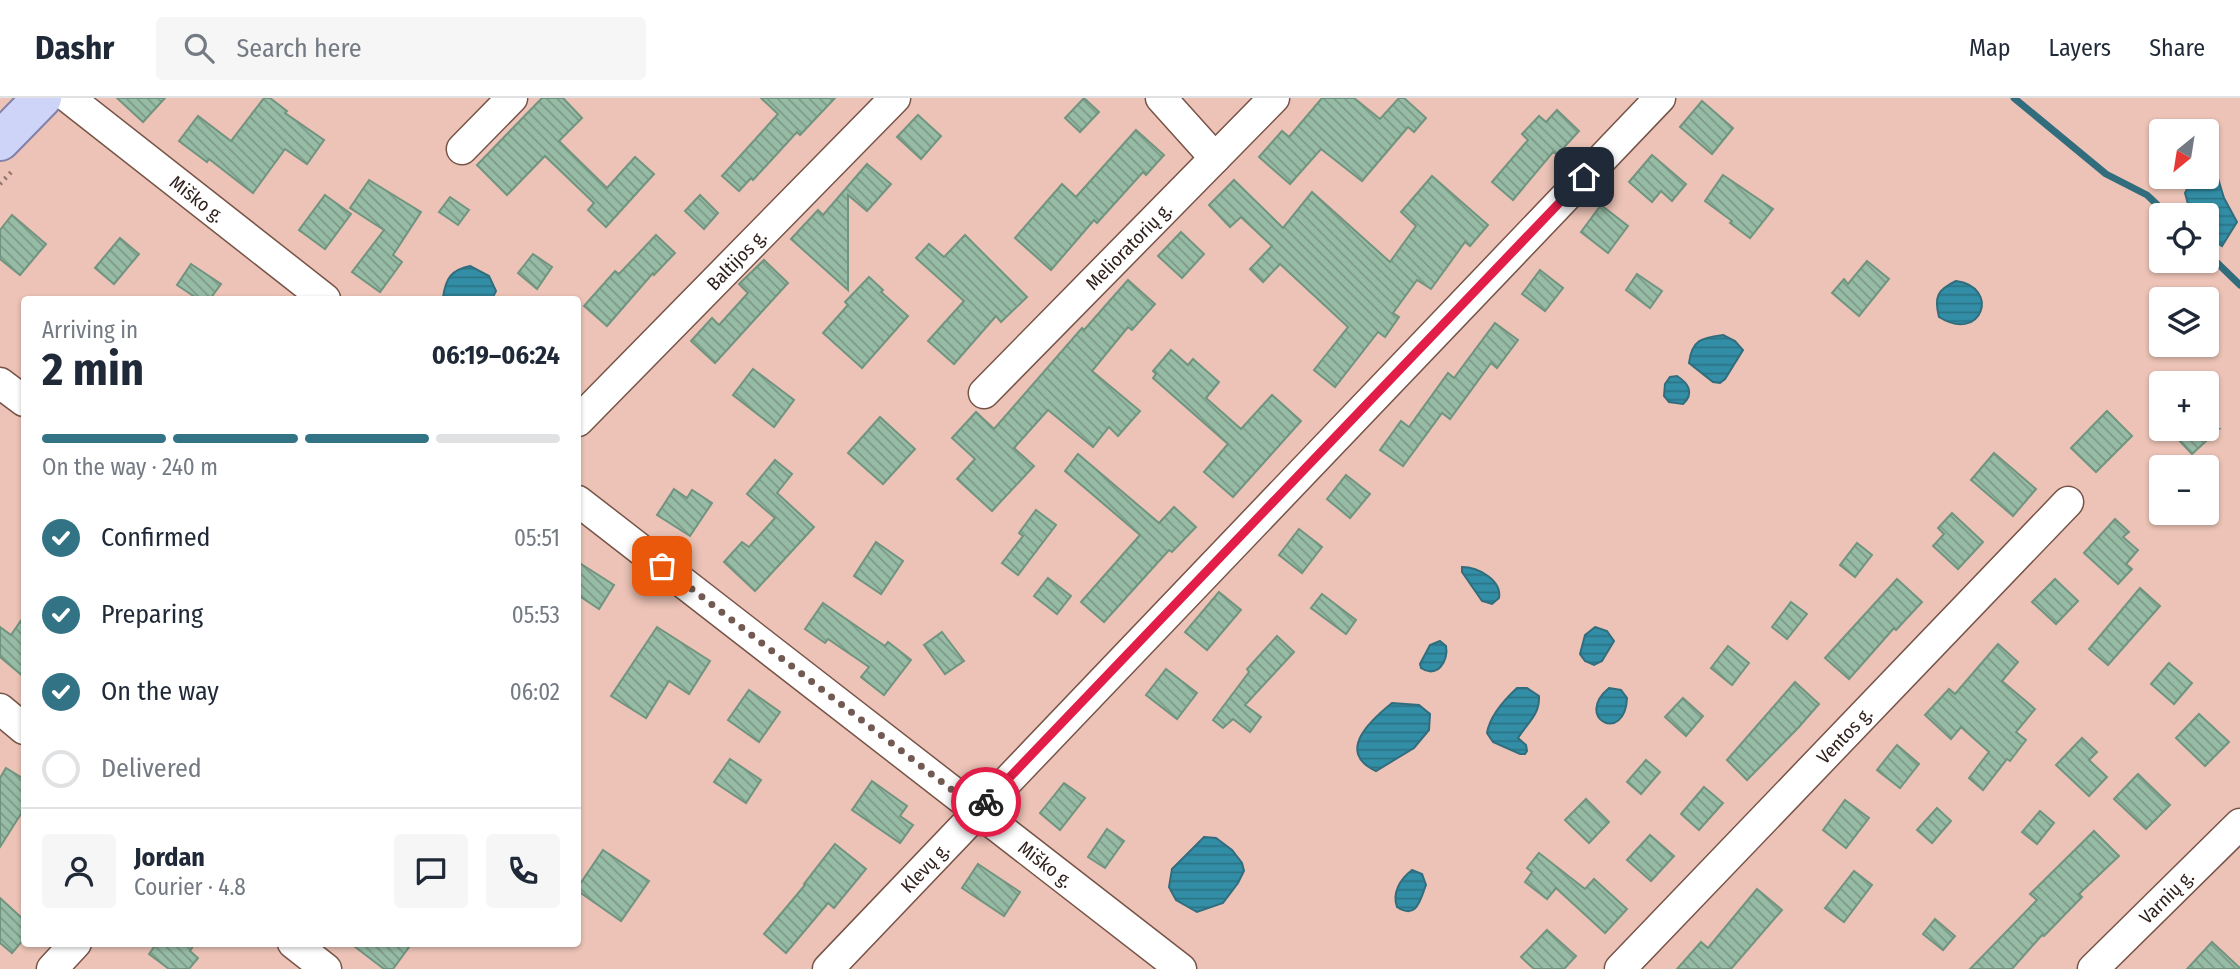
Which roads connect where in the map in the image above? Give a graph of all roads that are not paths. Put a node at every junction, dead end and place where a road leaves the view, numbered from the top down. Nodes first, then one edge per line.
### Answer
1 (42, 98) edge
2 (69, 98) edge
3 (512, 98) edge
4 (895, 98) edge
5 (1161, 98) edge
6 (1274, 98) edge
7 (1660, 98) edge
8 (0, 141) edge
9 (462, 149) dead end
10 (1215, 158) junction
11 (321, 296) edge
12 (0, 383) edge
13 (984, 393) dead end
14 (21, 399) edge
15 (581, 418) edge
16 (2068, 502) dead end
17 (581, 503) edge
18 (0, 709) edge
19 (21, 726) edge
20 (978, 810) junction
21 (2240, 824) edge
22 (72, 947) edge
23 (298, 947) edge
24 (52, 969) edge
25 (326, 969) edge
26 (828, 969) edge
27 (1181, 969) edge
28 (1620, 969) edge
29 (2094, 969) edge

1 - 8 main road
2 - 11 street, Miško g.
3 - 9 street
4 - 15 street, Baltijos g.
5 - 10 street
6 - 10 street, Melioratorių g.
7 - 20 street, Klevų g.
10 - 13 street, Melioratorių g.
12 - 14 street
16 - 28 street, Ventos g.
17 - 20 street, Miško g.
18 - 19 street
20 - 26 street, Klevų g.
20 - 27 street, Miško g.
21 - 29 street, Varnių g.
22 - 24 street
23 - 25 street

